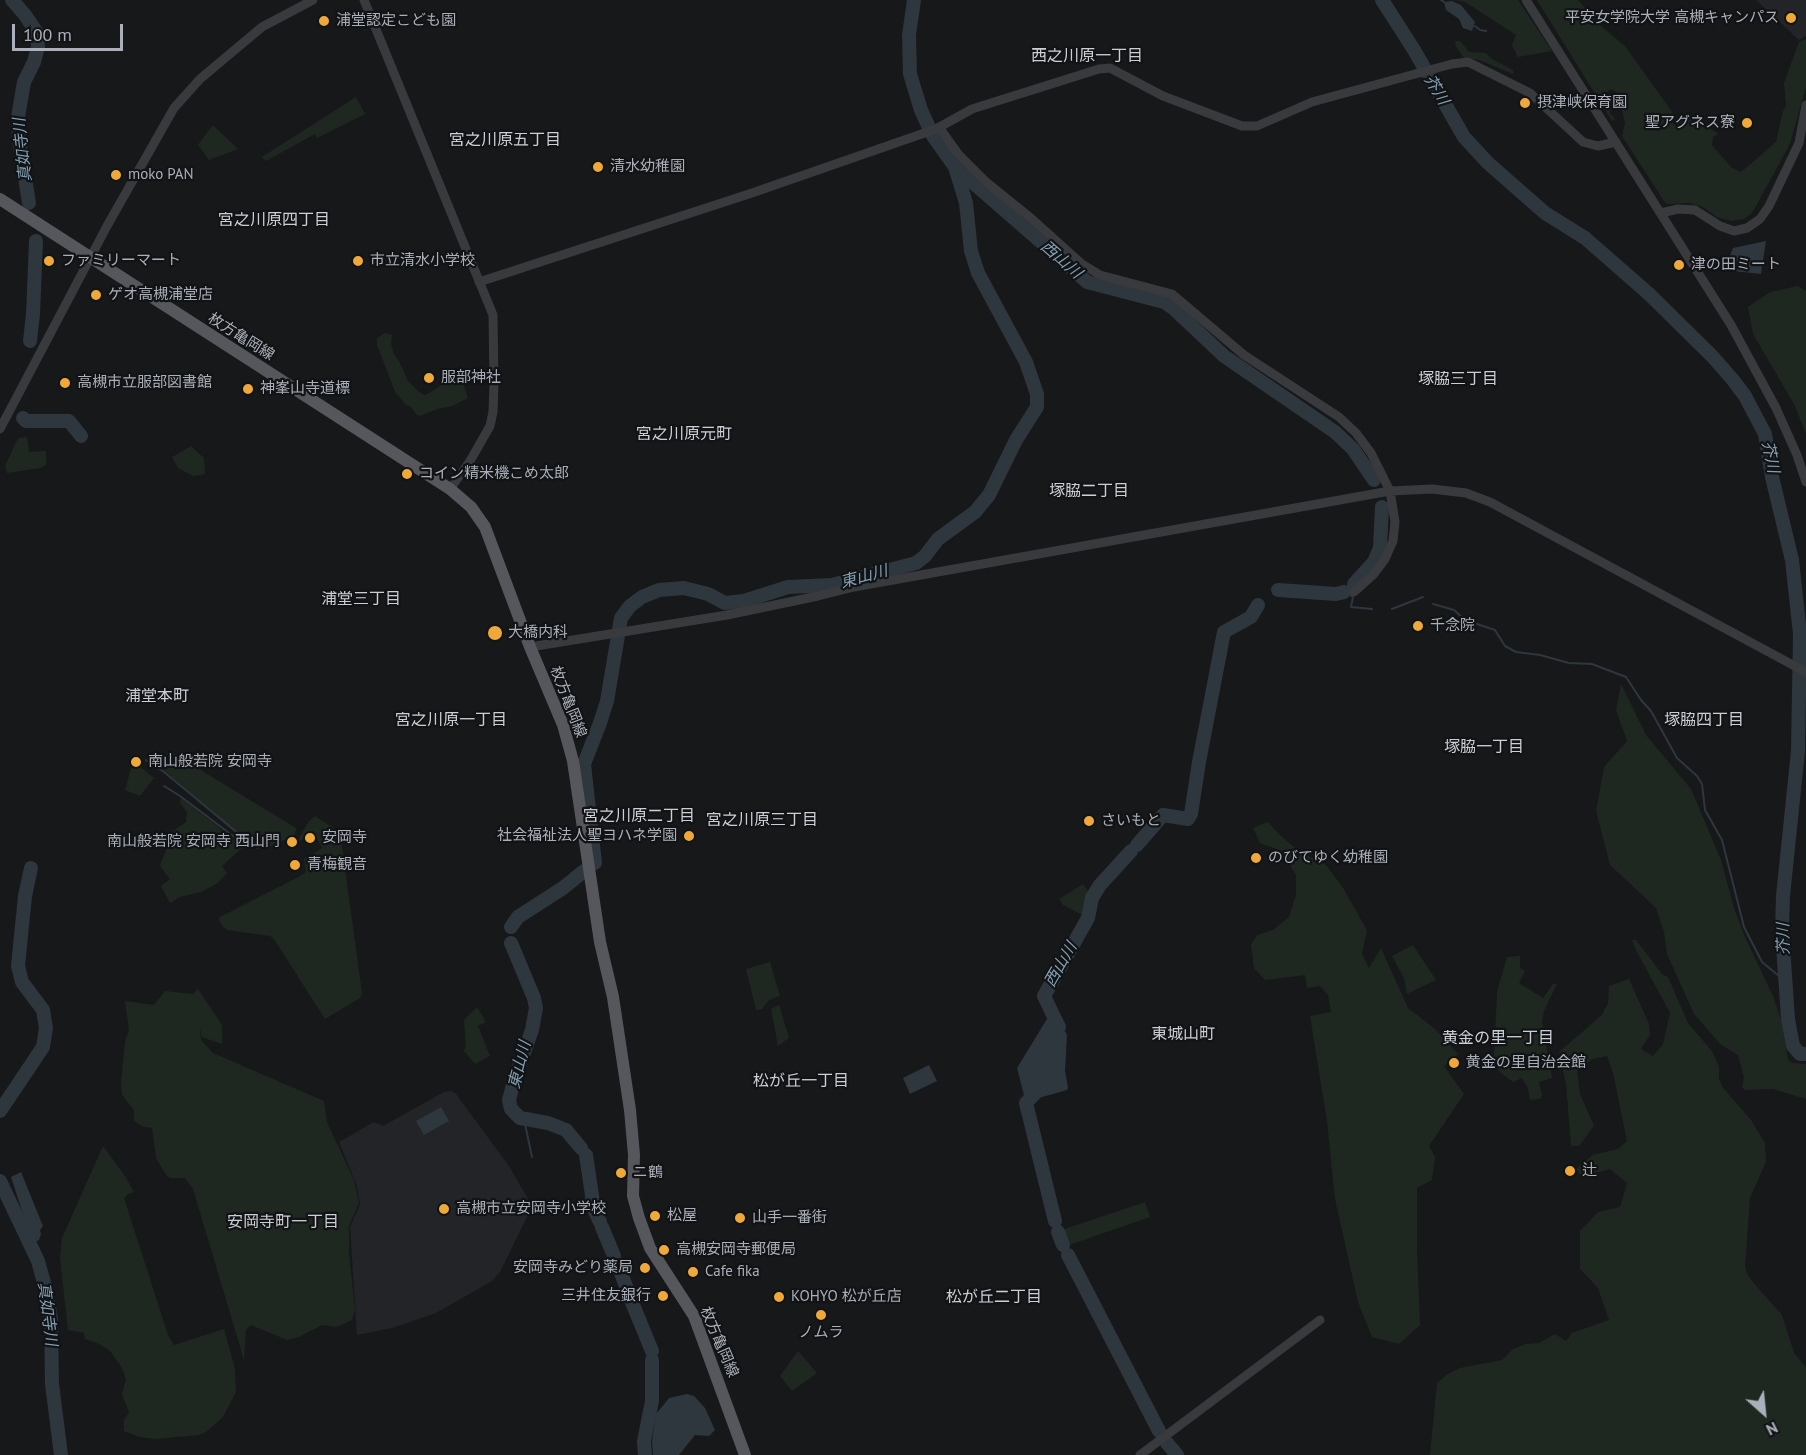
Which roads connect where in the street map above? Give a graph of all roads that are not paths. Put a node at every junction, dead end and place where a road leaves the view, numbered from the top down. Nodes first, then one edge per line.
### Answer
1 (313, 0) edge
2 (364, 0) edge
3 (1526, 0) edge
4 (1806, 105) edge
5 (938, 128) junction
6 (1616, 142) junction
7 (0, 200) edge
8 (1660, 213) junction
9 (91, 259) junction
10 (479, 282) junction
11 (0, 429) edge
12 (1806, 482) edge
13 (450, 489) junction
14 (1390, 491) junction
15 (1354, 592) dead end
16 (530, 647) junction
17 (1806, 672) edge
18 (1320, 1320) dead end
19 (745, 1455) edge
20 (1140, 1455) edge

1 - 9 street
2 - 10 street
3 - 6 street
4 - 8 street
5 - 6 street
5 - 10 street
5 - 14 street
6 - 8 street
7 - 9 main road, 枚方亀岡線
8 - 12 street
9 - 11 street
9 - 13 main road, 枚方亀岡線
10 - 13 street
13 - 16 main road, 枚方亀岡線
14 - 15 street
14 - 16 street
14 - 17 street
16 - 19 main road, 枚方亀岡線
18 - 20 street

